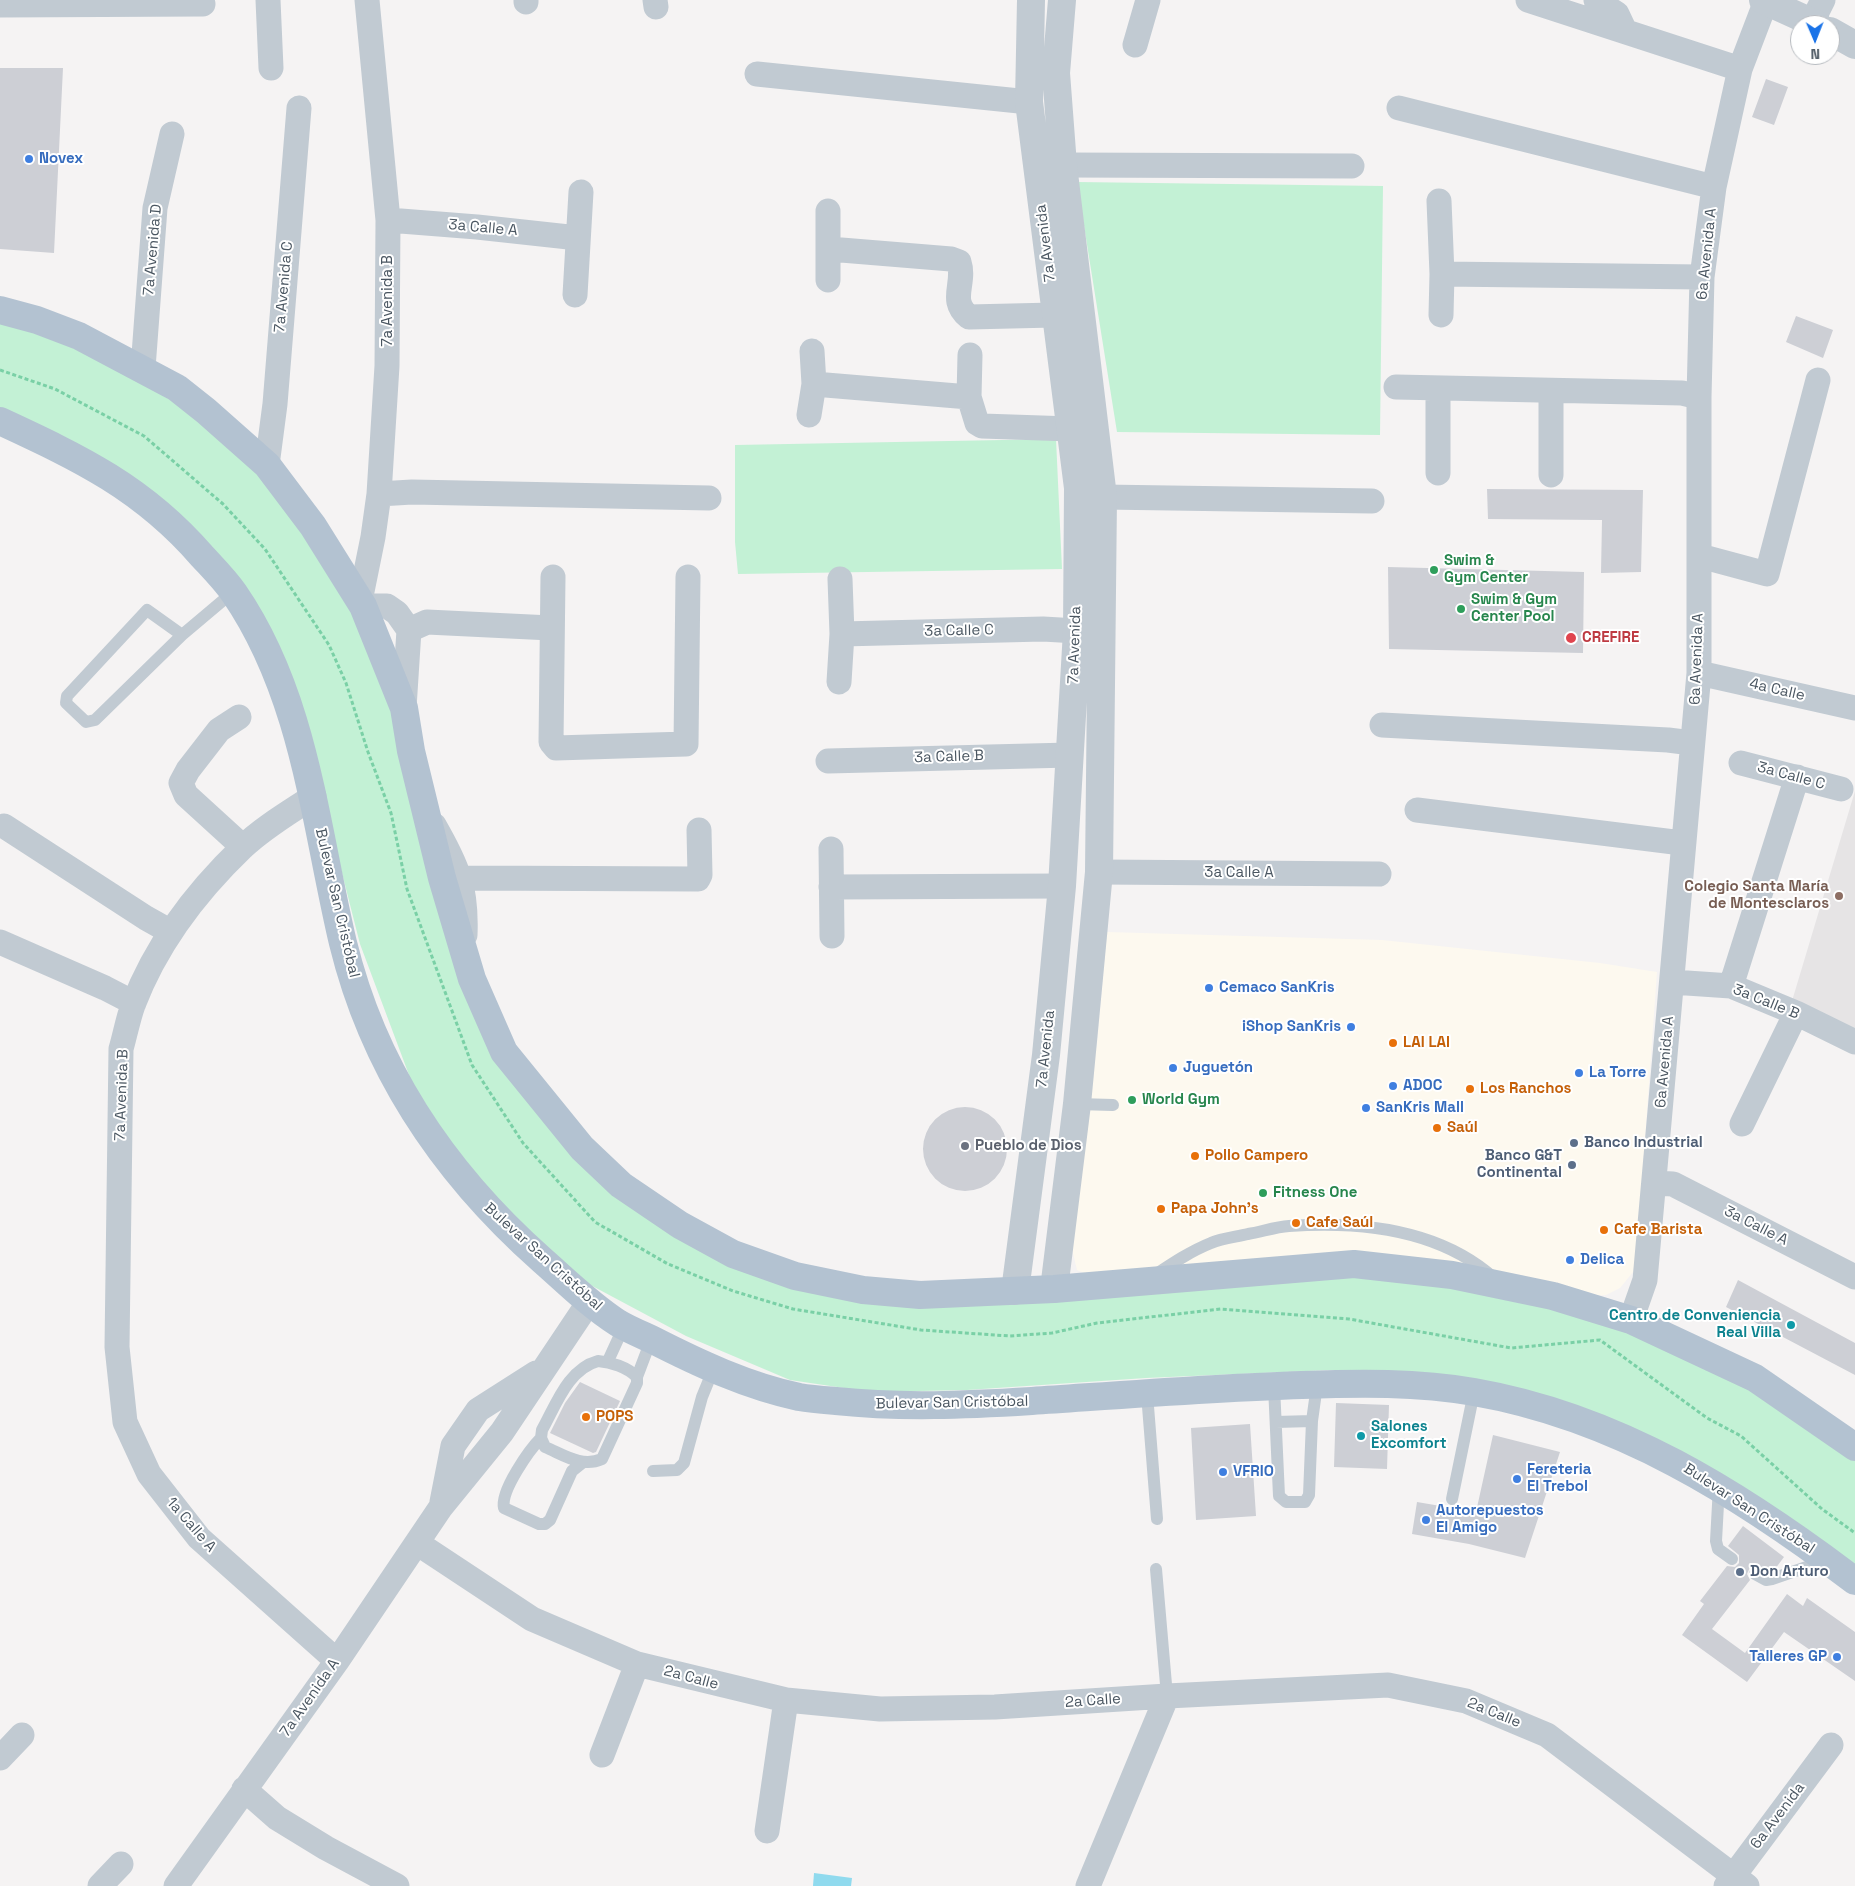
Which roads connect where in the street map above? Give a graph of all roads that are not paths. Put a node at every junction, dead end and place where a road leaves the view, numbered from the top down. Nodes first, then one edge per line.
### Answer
1 (268, 0) edge
2 (367, 0) edge
3 (1031, 0) edge
4 (1062, 0) edge
5 (1148, 0) edge
6 (1528, 0) edge
7 (1596, 0) edge
8 (1765, 1) edge
9 (203, 4) dead end
10 (0, 5) edge
11 (1806, 15) edge
12 (1625, 31) junction
13 (1840, 34) edge
14 (1135, 45) dead end
15 (1855, 45) edge
16 (271, 68) dead end
17 (1740, 69) junction
18 (757, 74) dead end
19 (1030, 102) junction
20 (298, 108) dead end
21 (1399, 108) dead end
22 (172, 134) dead end
23 (1063, 165) junction
24 (1352, 166) dead end
25 (1714, 187) junction
26 (581, 192) dead end
27 (1439, 201) dead end
28 (828, 211) dead end
29 (388, 220) junction
30 (578, 238) junction
31 (829, 249) junction
32 (1442, 274) junction
33 (1702, 277) junction
34 (828, 280) dead end
35 (575, 295) dead end
36 (0, 310) edge
37 (1054, 315) junction
38 (1441, 315) dead end
39 (812, 351) dead end
40 (970, 355) dead end
41 (143, 368) junction
42 (1818, 380) dead end
43 (814, 384) junction
44 (1396, 387) dead end
45 (1438, 388) junction
46 (1551, 391) junction
47 (969, 397) junction
48 (1699, 397) junction
49 (809, 415) dead end
50 (0, 421) edge
51 (1071, 429) junction
52 (267, 465) junction
53 (1438, 473) dead end
54 (1551, 475) dead end
55 (379, 494) junction
56 (1103, 497) junction
57 (709, 498) dead end
58 (1372, 501) dead end
59 (1700, 556) junction
60 (553, 576) dead end
61 (688, 577) dead end
62 (840, 579) dead end
63 (233, 592) junction
64 (362, 604) junction
65 (551, 628) junction
66 (409, 630) junction
67 (1077, 631) junction
68 (842, 634) junction
69 (182, 635) junction
70 (1699, 673) junction
71 (839, 682) dead end
72 (404, 708) junction
73 (1855, 708) edge
74 (239, 717) dead end
75 (1382, 725) dead end
76 (1692, 743) junction
77 (1070, 755) junction
78 (828, 761) dead end
79 (1741, 762) dead end
80 (1797, 777) junction
81 (1841, 789) dead end
82 (314, 796) junction
83 (424, 808) junction
84 (1417, 810) dead end
85 (4, 826) dead end
86 (699, 830) dead end
87 (1682, 843) junction
88 (243, 847) junction
89 (831, 849) dead end
90 (1099, 872) junction
91 (1379, 874) dead end
92 (461, 878) junction
93 (1062, 886) junction
94 (831, 887) junction
95 (171, 932) junction
96 (832, 936) dead end
97 (0, 942) edge
98 (465, 953) junction
99 (1672, 982) junction
100 (1731, 986) junction
101 (134, 1003) junction
102 (1796, 1013) junction
103 (1855, 1042) edge
104 (1046, 1056) junction
105 (1082, 1058) junction
106 (1077, 1104) junction
107 (1113, 1105) dead end
108 (1742, 1124) dead end
109 (1654, 1183) junction
110 (1855, 1277) edge
111 (1145, 1281) junction
112 (1504, 1286) junction
113 (1054, 1290) junction
114 (1015, 1291) junction
115 (589, 1302) junction
116 (1631, 1320) junction
117 (624, 1326) junction
118 (651, 1340) junction
119 (117, 1346) joint
120 (608, 1362) junction
121 (713, 1370) junction
122 (637, 1377) junction
123 (1317, 1385) junction
124 (1274, 1386) junction
125 (1474, 1392) junction
126 (1147, 1394) junction
127 (1276, 1422) junction
128 (1312, 1422) junction
129 (542, 1438) junction
130 (1855, 1448) edge
131 (582, 1463) junction
132 (654, 1470) dead end
133 (1720, 1486) junction
134 (1452, 1499) dead end
135 (1157, 1519) dead end
136 (417, 1543) junction
137 (1732, 1559) dead end
138 (1827, 1560) junction
139 (1156, 1569) dead end
140 (1755, 1574) dead end
141 (1855, 1581) edge
142 (336, 1661) junction
143 (637, 1664) junction
144 (1167, 1696) junction
145 (786, 1700) junction
146 (22, 1735) dead end
147 (1831, 1745) dead end
148 (602, 1755) dead end
149 (0, 1758) edge
150 (244, 1789) junction
151 (767, 1831) dead end
152 (121, 1864) dead end
153 (1735, 1883) edge
154 (100, 1886) edge
155 (176, 1886) edge
156 (397, 1886) edge
157 (1088, 1886) edge

1 - 16 street
2 - 29 street, 7a Avenida B
3 - 19 street, 7a Avenida
4 - 23 street, 7a Avenida
5 - 14 street
6 - 12 street
7 - 12 street
8 - 11 street
8 - 17 street, 6a Avenida A
9 - 10 street
12 - 17 street
13 - 15 street
17 - 25 street, 6a Avenida A
18 - 19 street
19 - 37 street, 7a Avenida
20 - 52 street, 7a Avenida C
21 - 25 street
22 - 41 street, 7a Avenida D
23 - 24 street
23 - 56 street, 7a Avenida
25 - 33 street, 6a Avenida A
26 - 30 street
27 - 32 street
28 - 31 street
29 - 30 street, 3a Calle A
29 - 55 street, 7a Avenida B
30 - 35 street
31 - 34 street
31 - 37 street
32 - 33 street
32 - 38 street
33 - 48 street, 6a Avenida A
36 - 41 main road
37 - 51 street, 7a Avenida
39 - 43 street
40 - 47 street
41 - 52 main road
42 - 59 street
43 - 47 street
43 - 49 street
44 - 45 street
45 - 46 street
45 - 53 street
46 - 48 street
46 - 54 street
47 - 51 street
48 - 59 street, 6a Avenida A
50 - 63 main road, Bulevar San Cristóbal
51 - 67 street, 7a Avenida
52 - 64 main road
55 - 57 street
55 - 64 street, 7a Avenida B
56 - 58 street
56 - 90 street, 7a Avenida
59 - 70 street, 6a Avenida A
60 - 65 street
61 - 65 street
62 - 68 street
63 - 69 lane
63 - 82 main road, Bulevar San Cristóbal
64 - 66 street
64 - 72 main road
65 - 66 street
66 - 72 street
67 - 68 street, 3a Calle C
67 - 77 street, 7a Avenida
68 - 71 street
69 - 69 lane
70 - 73 street, 4a Calle
70 - 76 street, 6a Avenida A
72 - 83 main road
74 - 88 street
75 - 76 street
76 - 87 street, 6a Avenida A
77 - 78 street, 3a Calle B
77 - 93 street, 7a Avenida
79 - 80 street, 3a Calle C
80 - 81 street, 3a Calle C
80 - 100 street
82 - 88 street, 7a Avenida B
82 - 115 main road, Bulevar San Cristóbal
83 - 92 street
83 - 98 main road
84 - 87 street
85 - 95 street
86 - 92 street
87 - 99 street, 6a Avenida A
88 - 95 street, 7a Avenida B
89 - 94 street
90 - 91 street, 3a Calle A
90 - 105 street, 7a Avenida
92 - 98 street
93 - 94 street
93 - 104 street, 7a Avenida
94 - 96 street
95 - 101 street, 7a Avenida B
97 - 101 street
98 - 114 main road
99 - 100 street, 3a Calle B
99 - 109 street, 6a Avenida A
100 - 102 street, 3a Calle B
101 - 119 street, 7a Avenida B
102 - 103 street, 3a Calle B
102 - 108 street
104 - 105 street
104 - 114 street, 7a Avenida
105 - 106 street, 7a Avenida
106 - 107 lane
106 - 113 street, 7a Avenida
109 - 110 street, 3a Calle A
109 - 116 street, 6a Avenida A
111 - 112 main road
111 - 112 lane
111 - 113 main road
112 - 116 main road
113 - 114 main road
115 - 117 main road, Bulevar San Cristóbal
115 - 136 street, 7a Avenida A
116 - 130 main road
117 - 118 main road, Bulevar San Cristóbal
117 - 120 lane
118 - 121 main road, Bulevar San Cristóbal
118 - 122 lane
119 - 142 street, 1a Calle A
120 - 122 lane
120 - 129 lane
121 - 126 main road, Bulevar San Cristóbal
121 - 132 lane
122 - 131 lane
123 - 124 main road, Bulevar San Cristóbal
123 - 125 main road, Bulevar San Cristóbal
123 - 128 lane
124 - 126 main road, Bulevar San Cristóbal
124 - 127 lane
125 - 133 main road, Bulevar San Cristóbal
125 - 134 lane
126 - 135 lane
127 - 128 lane
127 - 128 lane
129 - 131 lane
129 - 131 lane
133 - 137 lane
133 - 138 main road, Bulevar San Cristóbal
136 - 142 street, 7a Avenida A
136 - 143 street, 2a Calle
138 - 140 lane
138 - 141 main road, Bulevar San Cristóbal
139 - 144 lane
142 - 150 street, 7a Avenida A
143 - 145 street, 2a Calle
143 - 148 street
144 - 145 street, 2a Calle
144 - 153 street, 2a Calle
144 - 157 street
145 - 151 street
146 - 149 street
147 - 153 street, 6a Avenida
150 - 155 street, 7a Avenida A
150 - 156 street
152 - 154 street

